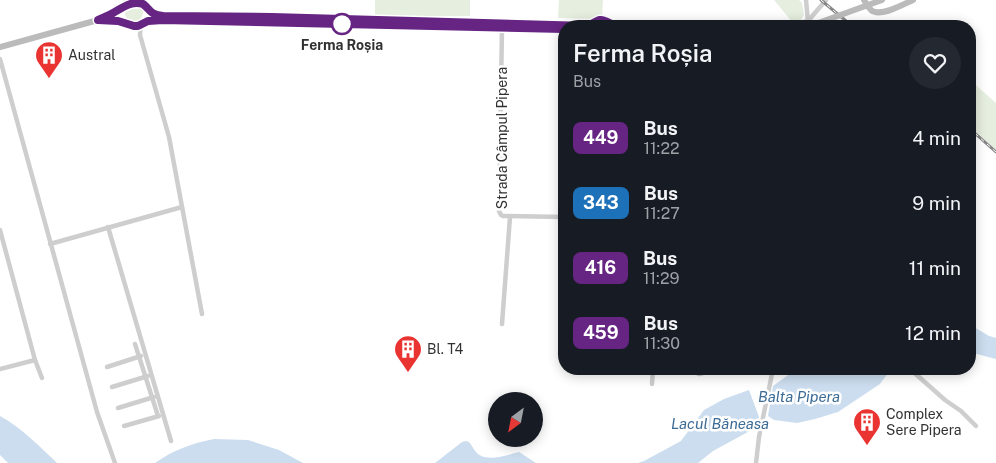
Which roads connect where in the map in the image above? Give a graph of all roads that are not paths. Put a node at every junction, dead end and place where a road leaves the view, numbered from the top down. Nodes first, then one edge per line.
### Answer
1 (806, 0) edge
2 (826, 0) edge
3 (864, 0) edge
4 (882, 0) edge
5 (913, 0) edge
6 (127, 3) edge
7 (145, 5) edge
8 (98, 20) junction
9 (808, 20) edge
10 (812, 20) edge
11 (821, 20) edge
12 (143, 23) junction
13 (128, 24) junction
14 (558, 25) edge
15 (502, 28) junction
16 (558, 29) edge
17 (140, 35) junction
18 (0, 47) edge
19 (0, 58) edge
20 (182, 207) junction
21 (510, 217) junction
22 (558, 217) edge
23 (108, 227) junction
24 (0, 230) edge
25 (50, 244) junction
26 (202, 314) dead end
27 (502, 324) dead end
28 (135, 344) dead end
29 (145, 354) junction
30 (139, 356) junction
31 (34, 360) junction
32 (0, 362) edge
33 (107, 367) dead end
34 (1, 369) edge
35 (653, 375) edge
36 (772, 375) edge
37 (917, 375) edge
38 (148, 376) junction
39 (42, 378) dead end
40 (652, 384) dead end
41 (112, 387) dead end
42 (155, 397) junction
43 (118, 408) dead end
44 (161, 415) junction
45 (124, 426) dead end
46 (976, 426) dead end
47 (171, 441) dead end
48 (115, 463) edge
49 (756, 463) edge

1 - 9 street
2 - 10 street
3 - 5 main road
4 - 11 main road, bridge
6 - 7 main road
6 - 8 main road
6 - 13 main road
7 - 12 main road
7 - 14 main road
8 - 13 main road
8 - 18 main road
12 - 13 main road
12 - 15 main road
12 - 17 street
13 - 17 street
15 - 16 main road
15 - 21 street, Strada Câmpul Pipera
17 - 20 street
19 - 25 street
20 - 23 street
20 - 26 street
21 - 22 street, Strada Câmpul Pipera
21 - 27 street
23 - 25 street
23 - 29 street
24 - 31 street
25 - 48 street
28 - 30 street
29 - 30 street
29 - 38 street
30 - 33 street
30 - 38 street
31 - 34 street
31 - 39 street
32 - 34 street
35 - 40 street
36 - 49 street
37 - 46 street
38 - 41 street
38 - 42 street
42 - 43 street
42 - 44 street
44 - 45 street
44 - 47 street

